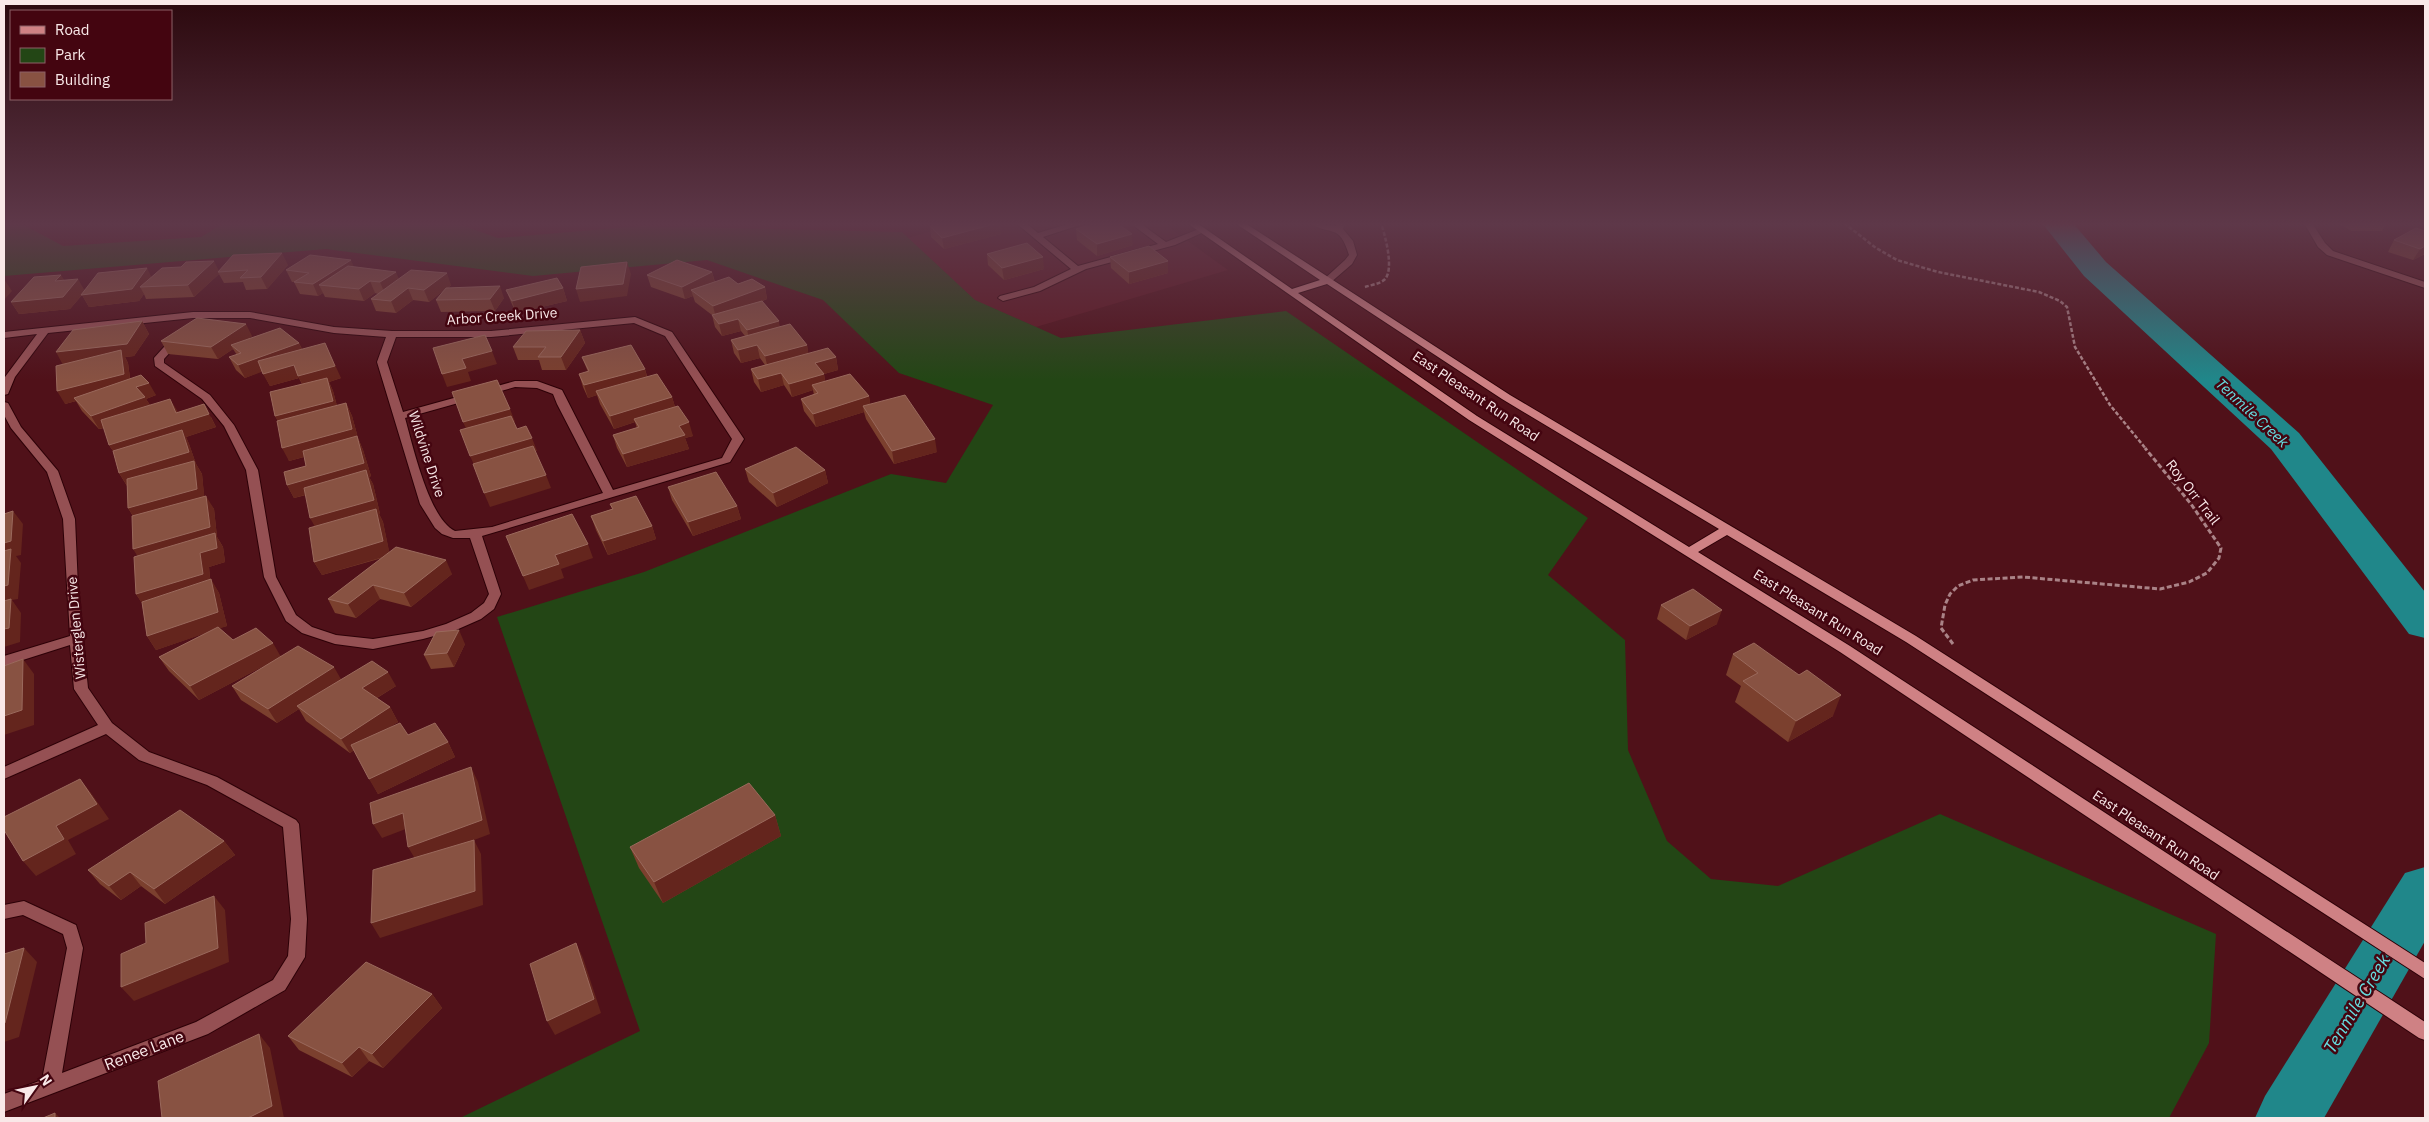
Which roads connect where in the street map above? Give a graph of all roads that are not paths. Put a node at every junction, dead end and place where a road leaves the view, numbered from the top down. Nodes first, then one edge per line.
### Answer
1 (1066, 275) edge
2 (1267, 275) edge
3 (1318, 275) edge
4 (1334, 275) edge
5 (2396, 275) edge
6 (1327, 281) junction
7 (2425, 285) edge
8 (1292, 292) junction
9 (1003, 298) dead end
10 (200, 315) junction
11 (45, 331) junction
12 (392, 334) junction
13 (4, 335) edge
14 (4, 392) edge
15 (4, 405) edge
16 (399, 416) junction
17 (610, 495) junction
18 (1728, 529) junction
19 (494, 530) joint
20 (475, 534) junction
21 (1689, 552) junction
22 (77, 638) junction
23 (4, 661) edge
24 (107, 727) junction
25 (4, 773) edge
26 (4, 912) edge
27 (2425, 972) edge
28 (279, 984) joint
29 (2425, 1032) edge
30 (50, 1086) junction
31 (4, 1103) edge

1 - 9 street
2 - 8 main road, East Pleasant Run Road
3 - 6 main road, East Pleasant Run Road
4 - 6 street
5 - 7 street
6 - 8 main road
6 - 18 main road, East Pleasant Run Road
8 - 21 main road, East Pleasant Run Road
10 - 11 street, Arbor Creek Drive
10 - 12 street, Arbor Creek Drive
10 - 20 street
11 - 13 street, Arbor Creek Drive
11 - 14 street
12 - 16 street, Wildvine Drive
12 - 17 street, Arbor Creek Drive
15 - 22 street, Wisterglen Drive
16 - 17 street
16 - 20 street, Wildvine Drive
17 - 19 street, Arbor Creek Drive
18 - 21 main road
18 - 27 main road, East Pleasant Run Road
19 - 20 street, Wildvine Drive
21 - 29 main road, East Pleasant Run Road
22 - 23 street
22 - 24 street, Wisterglen Drive
24 - 25 street
24 - 28 street, Wisterglen Drive
26 - 30 street
28 - 30 street, Renee Lane
30 - 31 street, Renee Lane

